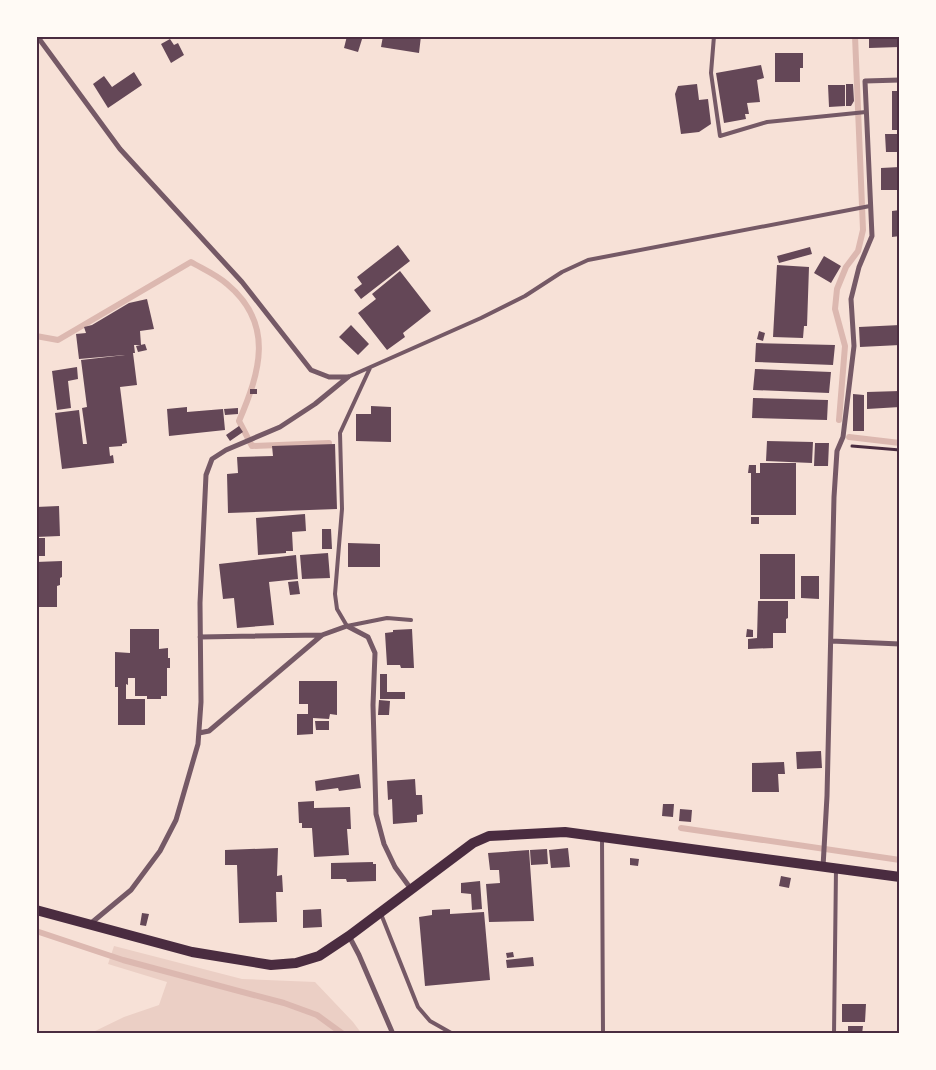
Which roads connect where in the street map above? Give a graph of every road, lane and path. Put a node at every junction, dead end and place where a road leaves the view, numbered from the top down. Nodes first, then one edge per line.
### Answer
1 (37, 36) edge
2 (714, 36) edge
3 (900, 80) edge
4 (864, 113) junction
5 (867, 207) junction
6 (370, 368) junction
7 (348, 377) junction
8 (840, 442) junction
9 (900, 450) edge
10 (411, 620) dead end
11 (347, 626) junction
12 (322, 635) junction
13 (200, 637) junction
14 (831, 641) junction
15 (900, 644) edge
16 (199, 734) junction
17 (602, 837) junction
18 (823, 868) junction
19 (836, 869) junction
20 (900, 877) edge
21 (411, 889) junction
22 (36, 910) edge
23 (380, 912) junction
24 (90, 924) junction
25 (349, 936) junction
26 (393, 1034) edge
27 (454, 1034) edge
28 (603, 1034) edge
29 (834, 1034) edge

1 - 7 street
2 - 4 lane
3 - 4 street
4 - 5 street
5 - 6 lane
5 - 8 street
6 - 7 lane
6 - 11 lane
7 - 13 street
8 - 9 path
8 - 14 street
10 - 11 lane
11 - 12 street
11 - 21 street
12 - 13 street
12 - 16 street
13 - 16 street
14 - 15 street
14 - 18 street
16 - 24 street
17 - 18 main road
17 - 21 main road
17 - 28 lane
18 - 19 main road
19 - 20 main road
19 - 29 lane
21 - 23 main road
22 - 24 main road
23 - 25 main road
23 - 27 lane
24 - 25 main road
25 - 26 street

